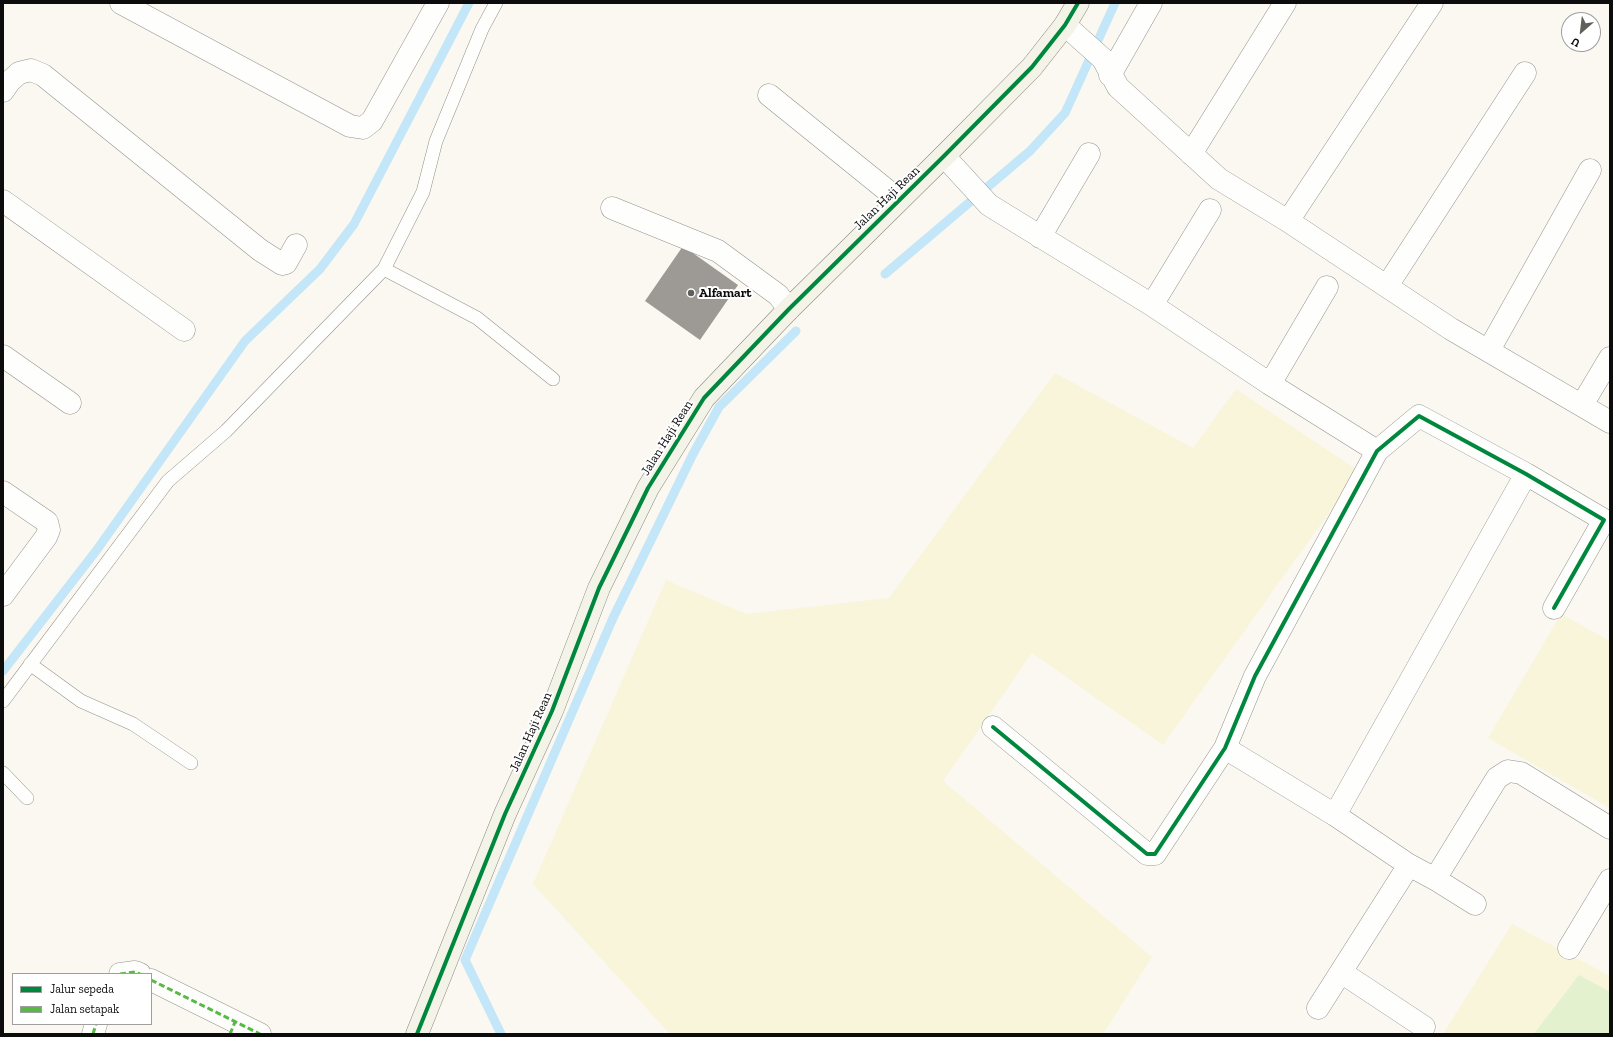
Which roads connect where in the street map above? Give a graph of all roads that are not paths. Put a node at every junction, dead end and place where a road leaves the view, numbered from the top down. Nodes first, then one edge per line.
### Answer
1 (121, 3) edge
2 (438, 3) edge
3 (496, 3) edge
4 (1078, 3) edge
5 (1151, 3) edge
6 (1285, 3) edge
7 (1432, 3) edge
8 (1065, 25) junction
9 (1106, 66) junction
10 (1525, 73) dead end
11 (3, 91) edge
12 (769, 95) dead end
13 (1089, 154) dead end
14 (1191, 154) junction
15 (944, 156) junction
16 (1590, 170) dead end
17 (899, 200) junction
18 (3, 201) edge
19 (612, 208) dead end
20 (1210, 210) dead end
21 (1288, 221) junction
22 (1040, 236) junction
23 (296, 245) dead end
24 (384, 268) junction
25 (1387, 286) junction
26 (1327, 287) dead end
27 (1152, 305) junction
28 (789, 309) junction
29 (184, 330) dead end
30 (1489, 350) junction
31 (3, 356) edge
32 (1610, 358) edge
33 (553, 379) dead end
34 (1270, 384) junction
35 (70, 403) dead end
36 (1582, 405) junction
37 (1610, 422) edge
38 (1377, 451) junction
39 (1526, 474) junction
40 (3, 492) edge
41 (3, 595) edge
42 (1554, 608) dead end
43 (30, 664) junction
44 (3, 701) edge
45 (993, 727) dead end
46 (1225, 748) junction
47 (191, 763) dead end
48 (3, 774) edge
49 (27, 798) dead end
50 (1335, 814) junction
51 (1610, 828) edge
52 (1409, 865) junction
53 (1435, 879) junction
54 (1610, 880) edge
55 (1475, 904) dead end
56 (1569, 948) dead end
57 (1341, 972) junction
58 (128, 973) edge
59 (138, 973) edge
60 (152, 981) edge
61 (1318, 1008) dead end
62 (1424, 1027) dead end
63 (232, 1028) edge
64 (260, 1034) edge
65 (417, 1034) edge

1 - 2 street
3 - 24 lane
4 - 8 street, Jalan Haji Rean
5 - 9 street
6 - 14 street
7 - 21 street
8 - 9 street
8 - 15 street, Jalan Haji Rean
9 - 14 street
10 - 25 street
11 - 23 street
12 - 17 street
13 - 22 street
14 - 21 street
15 - 17 street, Jalan Haji Rean
15 - 22 street
16 - 30 street
17 - 28 street, Jalan Haji Rean
18 - 29 street
19 - 28 street
20 - 27 street
21 - 25 street
22 - 27 street
24 - 33 lane
24 - 43 lane
25 - 30 street
26 - 34 street
27 - 34 street
28 - 65 street, Jalan Haji Rean
30 - 36 street
31 - 35 street
32 - 36 street
34 - 38 street
36 - 37 street
38 - 39 street
38 - 46 street
39 - 42 street
39 - 50 street
40 - 41 street
43 - 44 lane
43 - 47 lane
45 - 46 street
46 - 50 street
48 - 49 lane
50 - 52 street
51 - 53 street
52 - 53 street
52 - 57 street
53 - 55 street
54 - 56 street
57 - 61 street
57 - 62 street
58 - 59 street
60 - 63 street
63 - 64 street

